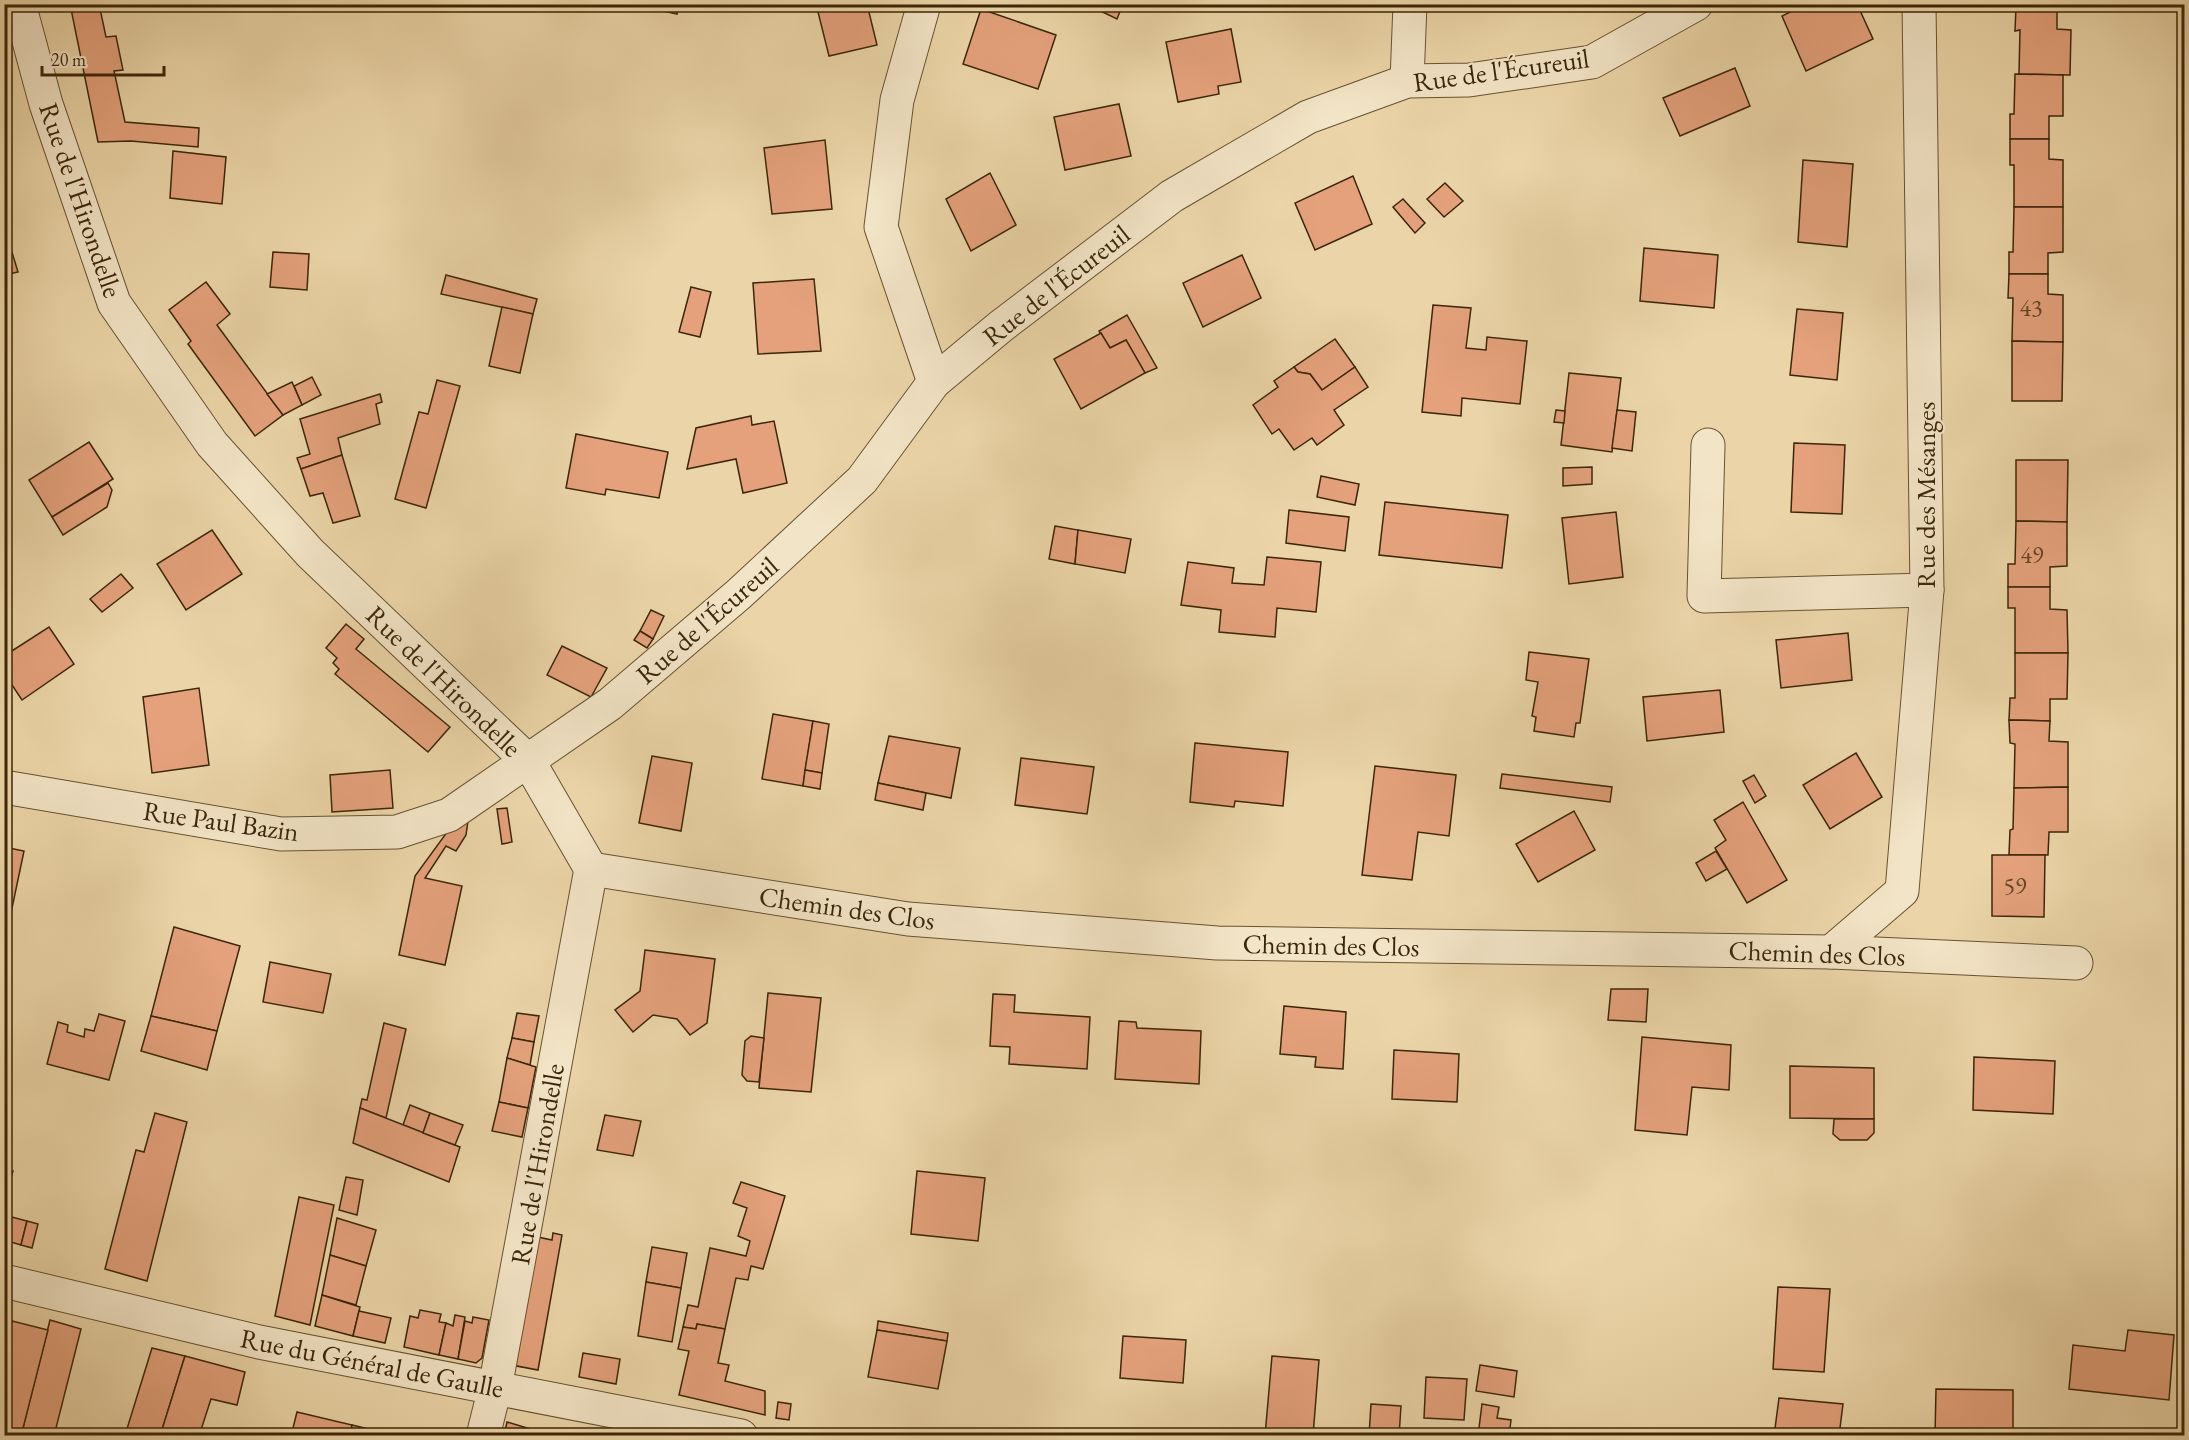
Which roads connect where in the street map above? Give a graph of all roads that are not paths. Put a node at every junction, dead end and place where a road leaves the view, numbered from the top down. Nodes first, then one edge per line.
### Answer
1 (19, 4) edge
2 (924, 4) edge
3 (1410, 4) edge
4 (1696, 4) edge
5 (1919, 4) edge
6 (1407, 81) junction
7 (934, 382) junction
8 (1708, 445) dead end
9 (1927, 590) junction
10 (529, 762) junction
11 (4, 787) edge
12 (591, 869) junction
13 (1831, 952) junction
14 (2076, 963) dead end
15 (4, 1281) edge
16 (495, 1388) junction
17 (483, 1436) edge
18 (741, 1436) edge

1 - 10 street, Rue de l'Hirondelle
2 - 7 street
3 - 6 street
4 - 6 street, Rue de l'Écureuil
5 - 9 street, Rue des Mésanges
6 - 7 street, Rue de l'Écureuil
7 - 10 street, Rue de l'Écureuil
8 - 9 street
9 - 13 street, Rue des Mésanges
10 - 11 street, Rue Paul Bazin
10 - 12 street, Rue de l'Hirondelle
12 - 13 street, Chemin des Clos
12 - 16 street, Rue de l'Hirondelle
13 - 14 street, Chemin des Clos
15 - 16 street, Rue du Général de Gaulle
16 - 17 street, Rue de l'Hirondelle
16 - 18 street, Rue du Général de Gaulle

